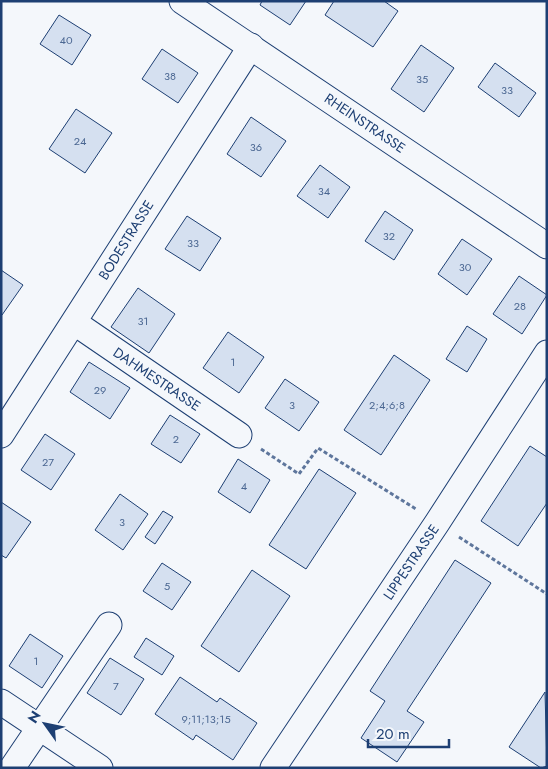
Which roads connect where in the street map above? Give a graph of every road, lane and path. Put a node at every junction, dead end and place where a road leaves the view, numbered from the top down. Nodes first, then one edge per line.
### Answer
1 (182, 1) edge
2 (251, 46) junction
3 (547, 246) edge
4 (75, 323) junction
5 (547, 353) edge
6 (1, 435) edge
7 (239, 435) joint
8 (437, 523) junction
9 (547, 594) edge
10 (109, 625) dead end
11 (1, 702) edge
12 (39, 726) junction
13 (12, 768) edge
14 (100, 768) edge
15 (273, 768) edge

1 - 2 street, RHEINSTRASSE
2 - 3 street, RHEINSTRASSE
2 - 4 street, BODESTRASSE
4 - 6 street, BODESTRASSE
4 - 7 street, DAHMESTRASSE
5 - 8 street, LIPPESTRASSE
7 - 8 path
8 - 9 path
8 - 15 street, LIPPESTRASSE
10 - 12 street
11 - 12 street
12 - 13 street
12 - 14 street

